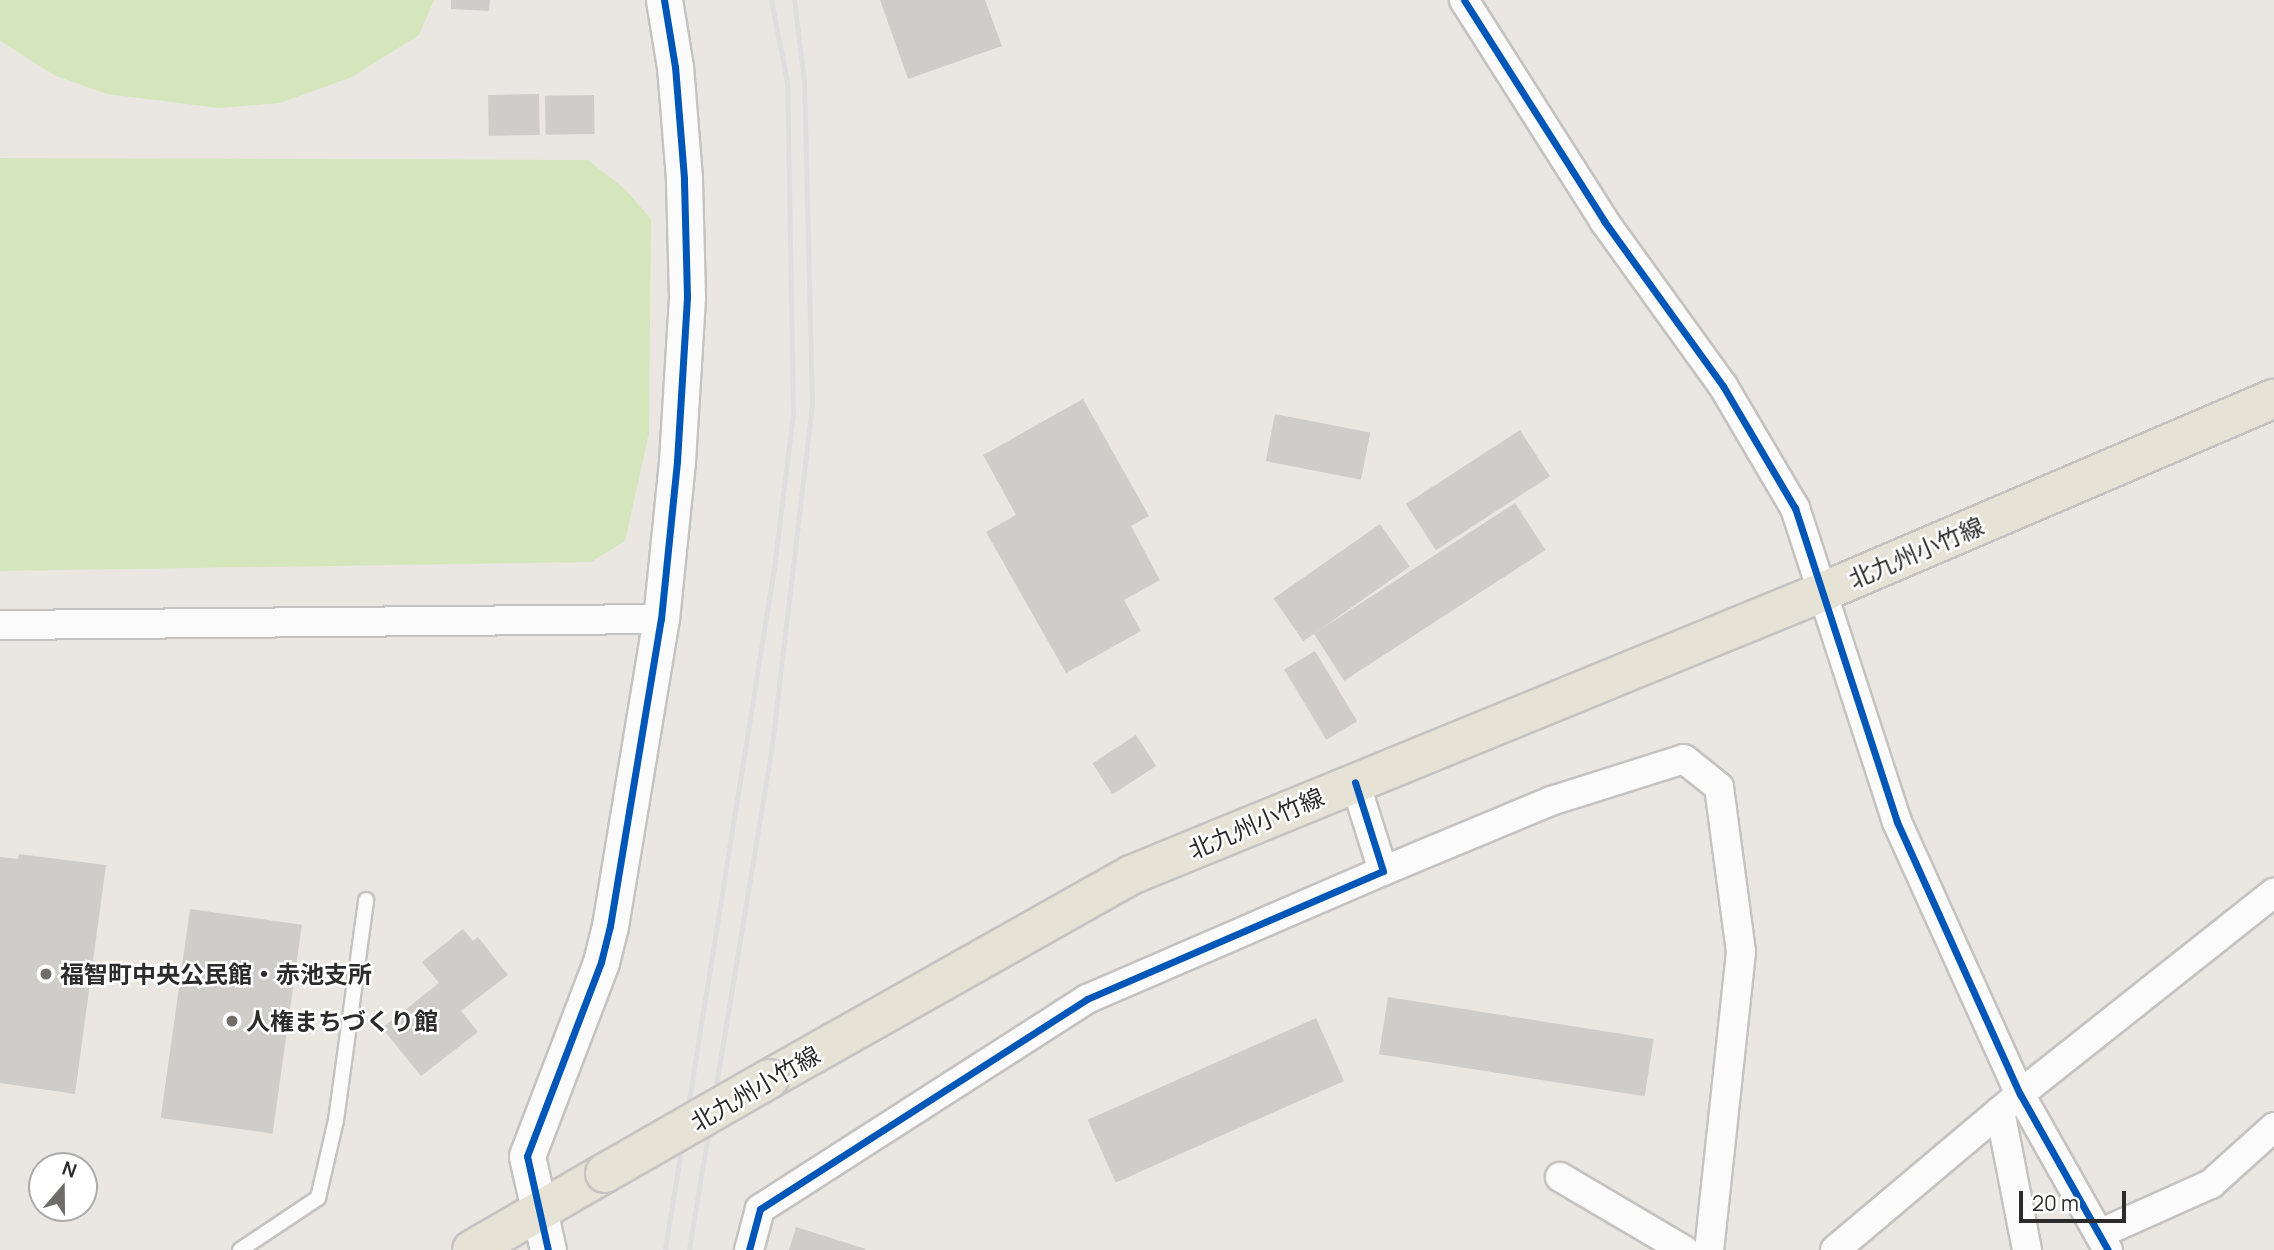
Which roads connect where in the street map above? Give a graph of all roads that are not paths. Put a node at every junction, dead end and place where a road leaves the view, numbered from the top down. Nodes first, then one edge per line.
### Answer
1 (664, 0) edge
2 (1464, 0) edge
3 (2274, 399) edge
4 (1825, 591) junction
5 (661, 619) junction
6 (0, 625) edge
7 (1354, 782) junction
8 (1383, 871) junction
9 (2274, 893) edge
10 (366, 900) dead end
11 (2010, 1103) junction
12 (2274, 1127) edge
13 (1560, 1177) dead end
14 (542, 1211) junction
15 (2104, 1242) edge
16 (240, 1250) edge
17 (472, 1250) edge
18 (548, 1250) edge
19 (749, 1250) edge
20 (1684, 1250) edge
21 (1709, 1250) edge
22 (1835, 1250) edge
23 (2027, 1250) edge

1 - 5 street
2 - 4 street
3 - 4 main road, 北九州小竹線
4 - 7 main road, 北九州小竹線
4 - 11 street
5 - 6 street
5 - 14 street
7 - 8 street
7 - 14 main road, 北九州小竹線, bridge
8 - 19 street
8 - 21 street
9 - 11 street
10 - 16 lane
11 - 15 street
11 - 22 street
11 - 23 street
12 - 15 street
13 - 20 street
14 - 17 main road, 北九州小竹線
14 - 18 street

